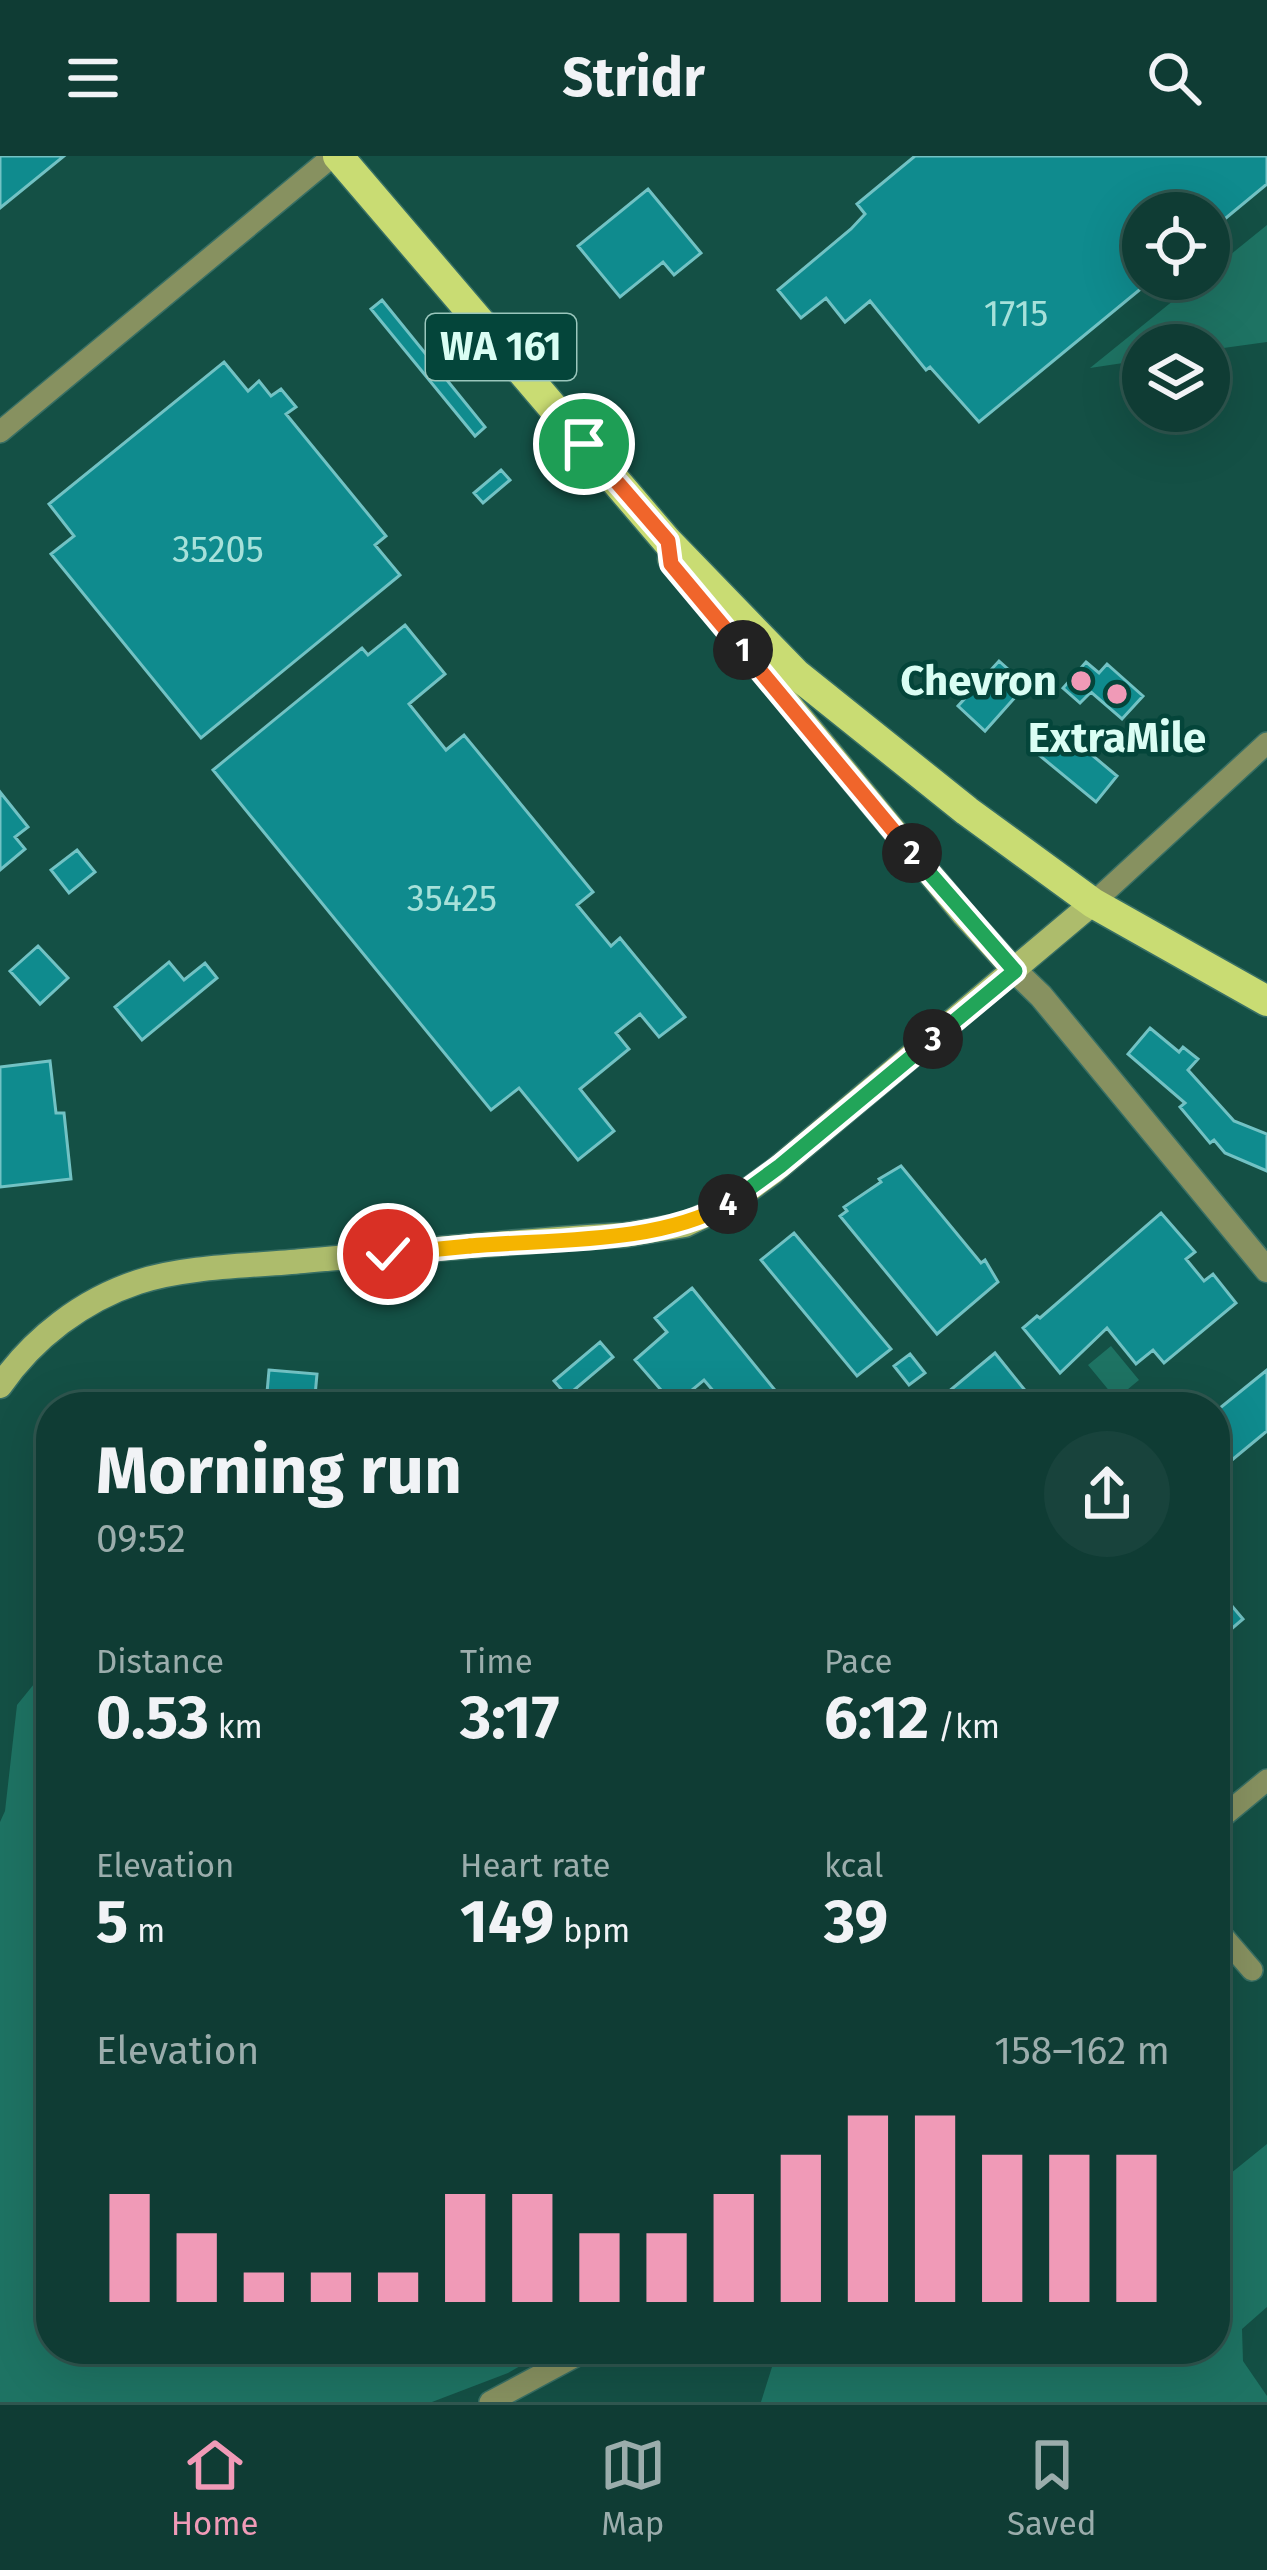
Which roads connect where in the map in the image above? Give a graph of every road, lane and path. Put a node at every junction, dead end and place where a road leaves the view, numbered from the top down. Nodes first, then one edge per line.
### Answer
1 (336, 156) edge
2 (0, 432) edge
3 (668, 541) junction
4 (1267, 743) edge
5 (1093, 903) junction
6 (1015, 971) junction
7 (1267, 1001) edge
8 (1267, 1270) edge
9 (0, 1386) edge
10 (1267, 1780) edge
11 (1230, 1811) edge
12 (1230, 1944) edge
13 (1252, 1970) dead end
14 (561, 2364) edge
15 (490, 2402) edge

1 - 2 street
1 - 3 main road, WA 161
3 - 5 main road, WA 161
3 - 6 main road
4 - 5 street
5 - 6 main road
5 - 7 main road, WA 161
6 - 8 street
6 - 9 main road
10 - 11 street
12 - 13 street
14 - 15 street

